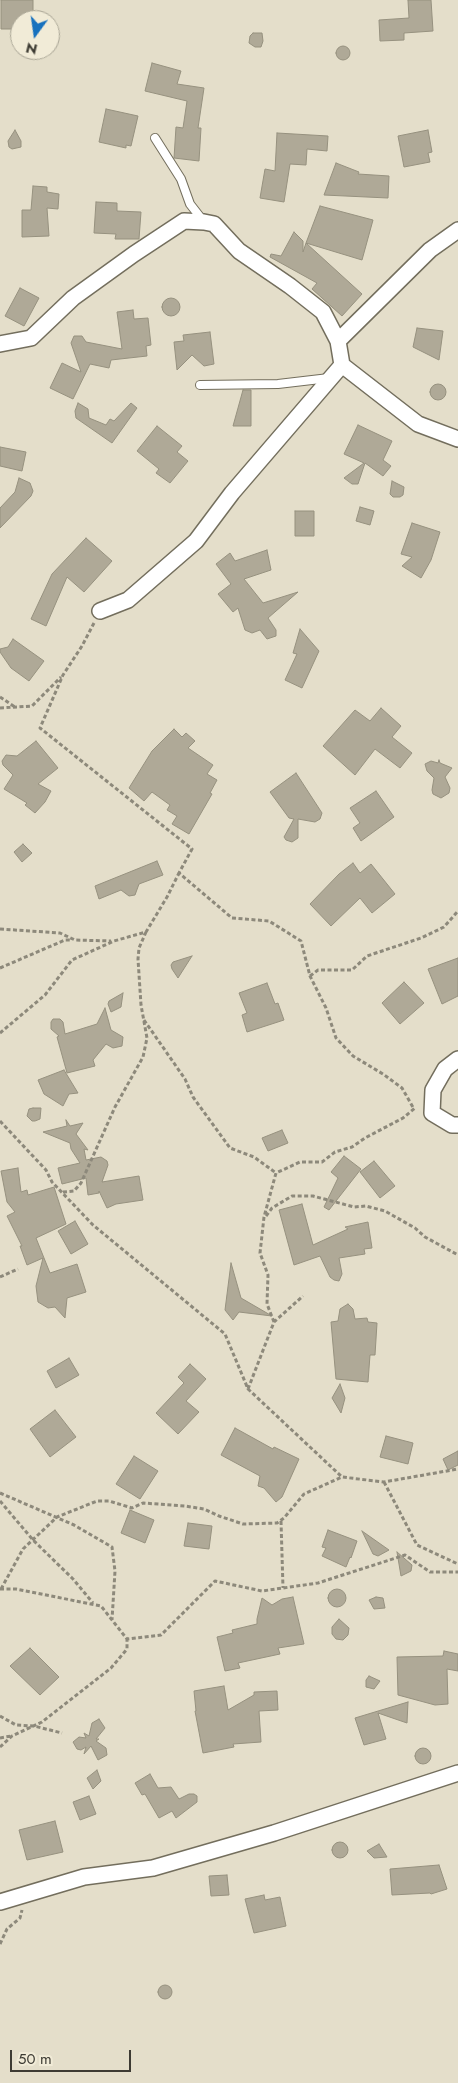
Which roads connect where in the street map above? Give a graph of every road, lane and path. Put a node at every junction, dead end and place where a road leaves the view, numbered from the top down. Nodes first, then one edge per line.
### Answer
1 (155, 138) dead end
2 (204, 222) junction
3 (458, 230) edge
4 (338, 341) junction
5 (0, 344) edge
6 (342, 365) junction
7 (331, 378) junction
8 (200, 385) dead end
9 (458, 439) edge
10 (100, 611) joint
11 (63, 675) junction
12 (0, 697) edge
13 (16, 707) junction
14 (0, 708) edge
15 (178, 873) junction
16 (458, 911) edge
17 (0, 928) edge
18 (146, 932) junction
19 (75, 940) junction
20 (114, 941) junction
21 (0, 968) edge
22 (310, 976) junction
23 (144, 1019) junction
24 (0, 1033) edge
25 (458, 1059) edge
26 (433, 1090) junction
27 (414, 1108) junction
28 (0, 1121) edge
29 (458, 1125) edge
30 (276, 1173) junction
31 (64, 1192) junction
32 (264, 1217) junction
33 (458, 1255) edge
34 (18, 1269) dead end
35 (0, 1277) edge
36 (303, 1296) dead end
37 (274, 1322) junction
38 (248, 1389) junction
39 (458, 1469) edge
40 (342, 1478) junction
41 (384, 1482) junction
42 (0, 1494) edge
43 (0, 1501) edge
44 (57, 1517) junction
45 (281, 1520) junction
46 (33, 1540) junction
47 (458, 1564) edge
48 (458, 1572) edge
49 (283, 1588) junction
50 (1, 1589) edge
51 (93, 1604) junction
52 (112, 1620) junction
53 (127, 1638) junction
54 (0, 1716) edge
55 (34, 1726) junction
56 (62, 1733) dead end
57 (12, 1736) junction
58 (0, 1738) edge
59 (0, 1747) edge
60 (458, 1773) edge
61 (28, 1893) junction
62 (0, 1902) edge
63 (0, 1944) edge

1 - 2 lane
2 - 4 street
2 - 5 street
3 - 4 street
4 - 6 street
6 - 7 street
6 - 9 street
7 - 8 lane
7 - 10 street
10 - 11 path
11 - 13 path
11 - 15 path
12 - 13 path
13 - 14 path
15 - 18 path
15 - 22 path
16 - 22 path
17 - 19 path
18 - 20 path
18 - 23 path
19 - 20 path
19 - 21 path
20 - 24 path
22 - 27 path
23 - 30 path
23 - 31 path
25 - 26 street
26 - 27 path
26 - 29 street
27 - 30 path
28 - 31 path
30 - 32 path
31 - 38 path
32 - 33 path
32 - 37 path
34 - 35 path
36 - 37 path
37 - 38 path
38 - 40 path
39 - 41 path
40 - 41 path
40 - 45 path
41 - 47 path
42 - 44 path
43 - 46 path
44 - 45 path
44 - 46 path
44 - 52 path
45 - 49 path
46 - 50 path
46 - 51 path
48 - 49 path
49 - 53 path
50 - 51 path
51 - 52 path
52 - 53 path
53 - 55 path
54 - 55 path
55 - 56 path
55 - 57 path
57 - 58 path
57 - 59 path
60 - 61 street
61 - 62 street
61 - 63 path

